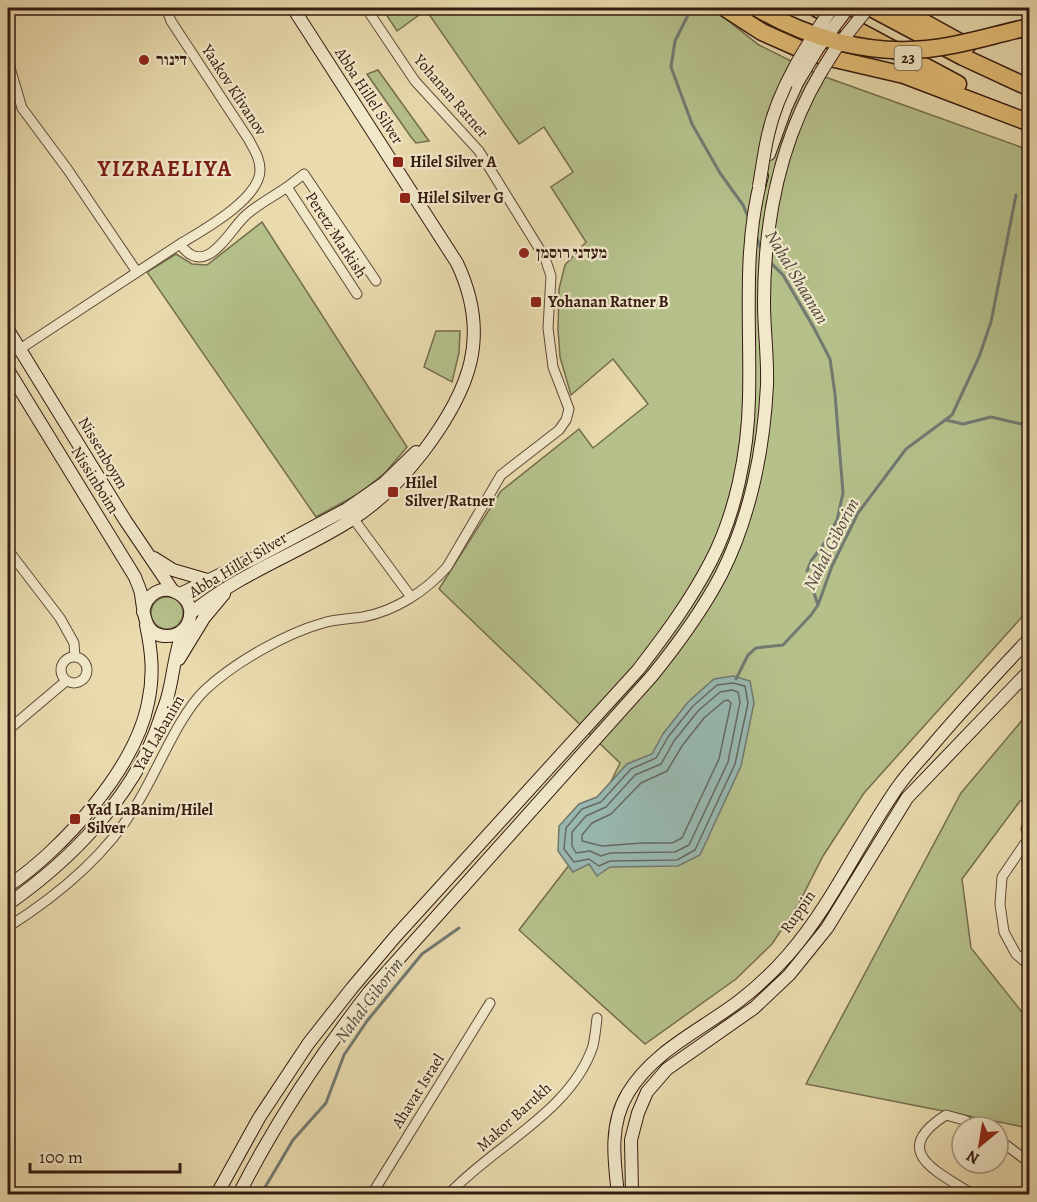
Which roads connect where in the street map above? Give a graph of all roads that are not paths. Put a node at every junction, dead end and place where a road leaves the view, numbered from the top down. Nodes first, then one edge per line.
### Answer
1 (166, 8) edge
2 (292, 8) edge
3 (366, 8) edge
4 (725, 8) edge
5 (757, 8) edge
6 (816, 8) edge
7 (832, 8) edge
8 (848, 8) edge
9 (869, 8) edge
10 (898, 8) edge
11 (1028, 28) edge
12 (8, 61) edge
13 (1029, 78) edge
14 (1029, 88) edge
15 (1029, 121) edge
16 (759, 186) junction
17 (287, 187) junction
18 (180, 244) junction
19 (137, 272) junction
20 (376, 281) dead end
21 (357, 294) dead end
22 (8, 330) edge
23 (14, 350) edge
24 (8, 370) edge
25 (350, 514) junction
26 (8, 550) edge
27 (145, 551) junction
28 (211, 581) junction
29 (229, 588) junction
30 (177, 592) junction
31 (411, 597) junction
32 (143, 612) junction
33 (190, 614) junction
34 (146, 625) junction
35 (184, 629) junction
36 (1029, 638) edge
37 (75, 657) junction
38 (1029, 670) edge
39 (173, 673) junction
40 (66, 681) junction
41 (8, 730) edge
42 (1029, 819) edge
43 (1029, 836) edge
44 (8, 886) edge
45 (8, 904) edge
46 (8, 927) edge
47 (1029, 966) edge
48 (490, 1003) dead end
49 (597, 1018) dead end
50 (950, 1116) edge
51 (1010, 1149) edge
52 (1029, 1163) edge
53 (217, 1194) edge
54 (238, 1194) edge
55 (372, 1194) edge
56 (449, 1194) edge
57 (618, 1194) edge
58 (632, 1194) edge
59 (972, 1194) edge

1 - 18 street, Yaakov Klivanov
2 - 25 street, Abba Hillel Silver
3 - 31 street, Yohanan Ratner
4 - 15 highway
5 - 11 highway, bridge
6 - 15 highway, 23
7 - 16 street, bridge
8 - 16 street, bridge
9 - 14 highway, 23
9 - 54 street, bridge
10 - 13 highway
12 - 19 street
16 - 53 street
17 - 18 street, Peretz Markish
17 - 20 street
17 - 21 street, Peretz Markish
18 - 19 street
19 - 23 street
22 - 23 street, Nissenboym
23 - 27 street, Nissenboym
24 - 32 street, Nissinboim
25 - 28 street, Abba Hillel Silver
25 - 29 street, Abba Hillel Silver
25 - 31 street
26 - 37 street
27 - 28 street
27 - 30 street, Nissenboym
28 - 30 street, Abba Hillel Silver
29 - 33 street, Abba Hillel Silver
29 - 39 street
30 - 32 street
30 - 33 street
31 - 46 street, Yad Labanim
32 - 34 street
33 - 35 street
34 - 35 street
34 - 44 street, Yad Labanim
35 - 39 street, Yad Labanim
36 - 57 street, Ruppin
37 - 40 street
37 - 40 street
38 - 58 street, Ruppin
39 - 45 street, Yad Labanim
40 - 41 street
42 - 43 street
43 - 47 street
48 - 55 street, Ahavat Israel
49 - 56 street, Makor Barukh
50 - 59 street
51 - 52 street

